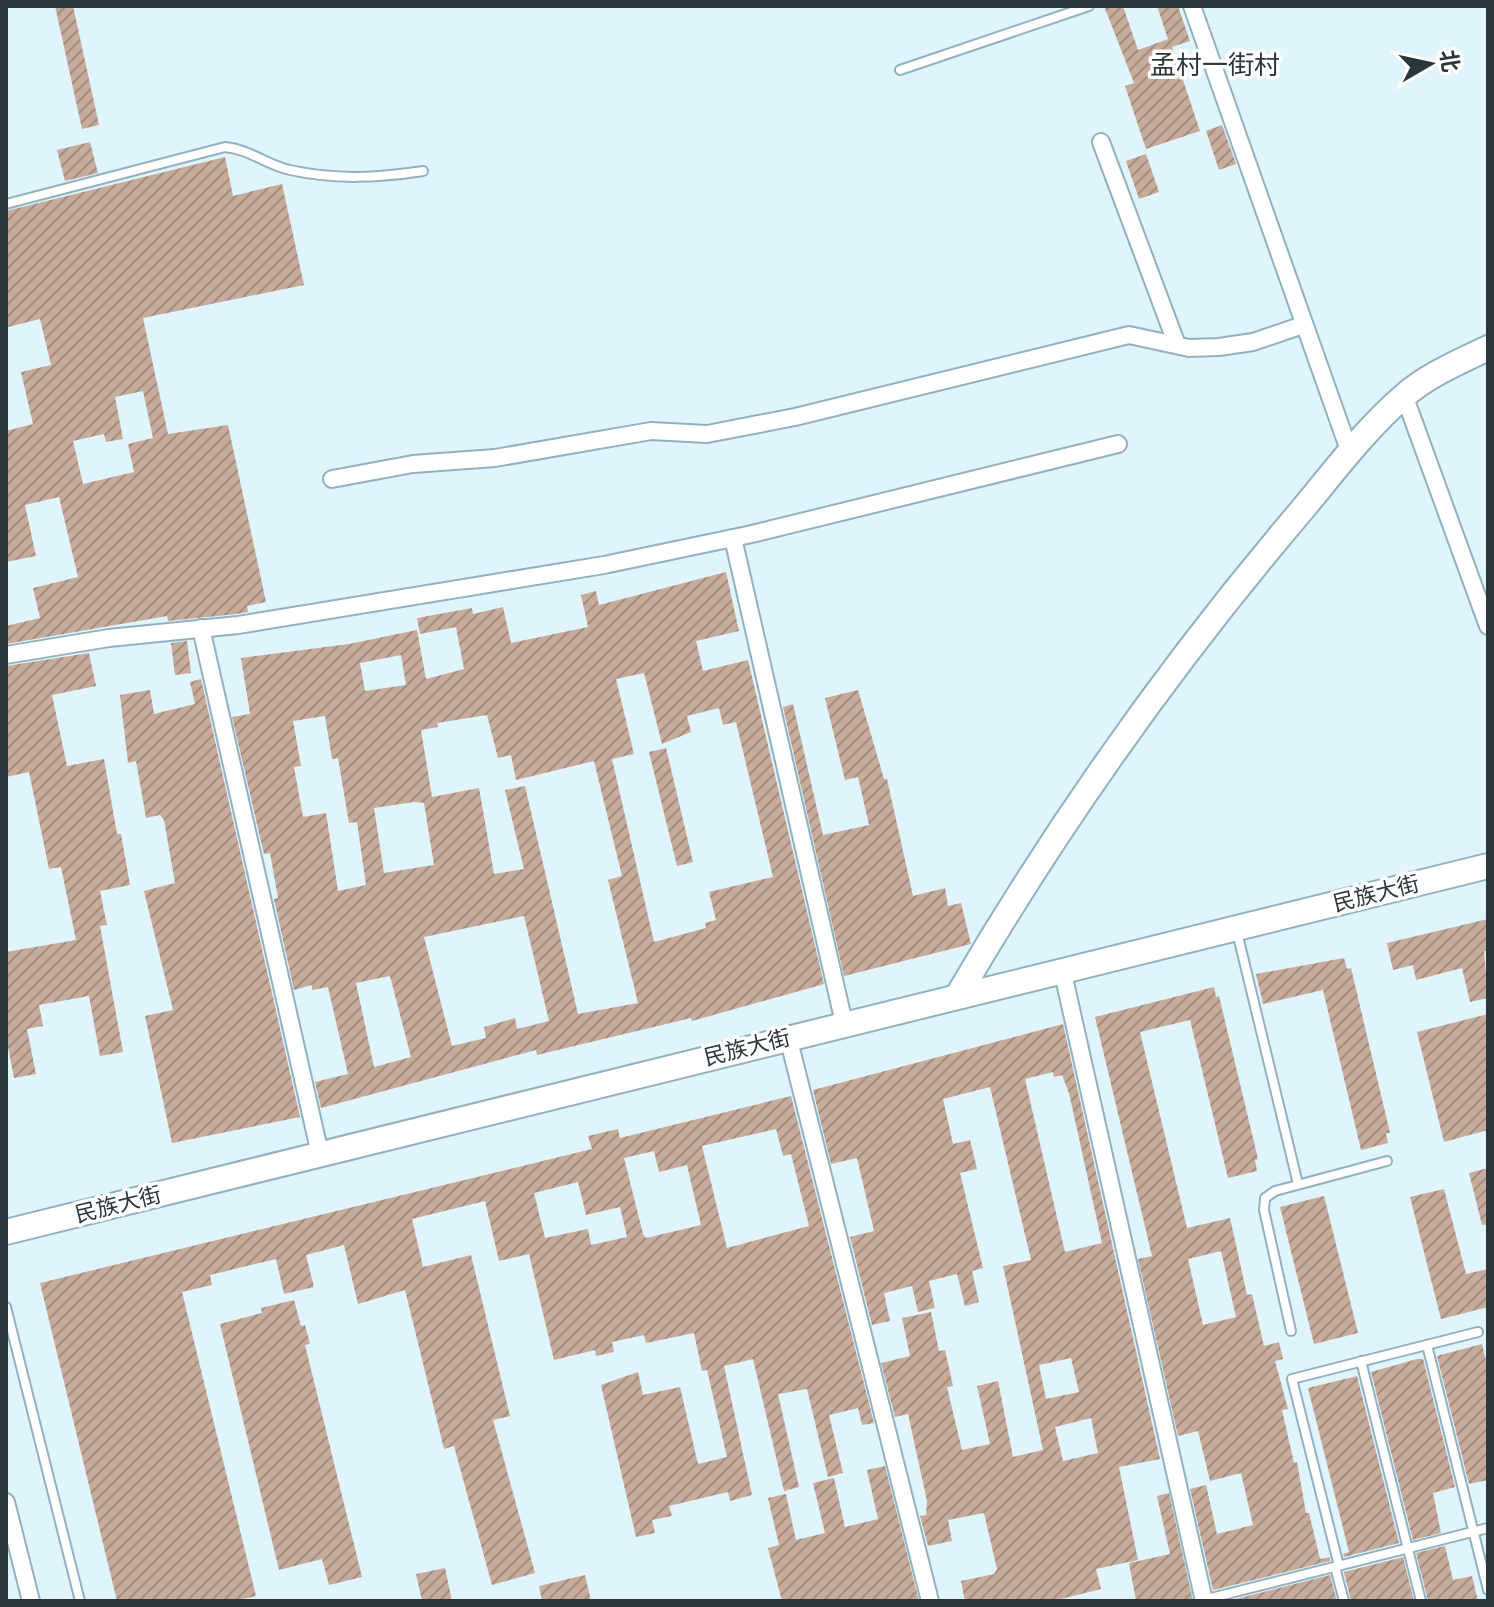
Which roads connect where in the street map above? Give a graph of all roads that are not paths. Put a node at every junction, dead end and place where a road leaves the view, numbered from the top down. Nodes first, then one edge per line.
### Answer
1 (1089, 6) edge
2 (1192, 6) edge
3 (900, 70) dead end
4 (1101, 142) dead end
5 (423, 171) dead end
6 (6, 204) edge
7 (1303, 325) junction
8 (1177, 345) junction
9 (1488, 348) edge
10 (1404, 395) junction
11 (1118, 444) dead end
12 (1350, 453) junction
13 (332, 479) dead end
14 (733, 538) junction
15 (1488, 626) edge
16 (201, 628) junction
17 (6, 655) edge
18 (1488, 866) edge
19 (1235, 927) junction
20 (1062, 969) junction
21 (958, 995) junction
22 (844, 1023) junction
23 (788, 1037) junction
24 (320, 1154) junction
25 (1387, 1161) dead end
26 (1298, 1184) junction
27 (6, 1232) edge
28 (6, 1307) edge
29 (1291, 1331) dead end
30 (1478, 1332) dead end
31 (1427, 1345) junction
32 (1361, 1361) junction
33 (6, 1502) edge
34 (1488, 1528) edge
35 (1473, 1532) junction
36 (1407, 1549) junction
37 (1337, 1566) junction
38 (1488, 1590) edge
39 (1204, 1600) edge
40 (31, 1601) edge
41 (80, 1601) edge
42 (930, 1601) edge
43 (1344, 1601) edge
44 (1421, 1601) edge

1 - 3 lane
2 - 7 street
4 - 8 street
5 - 6 lane
7 - 8 street
7 - 12 street
8 - 13 street
9 - 10 main road
10 - 12 main road
10 - 15 street
11 - 14 street
12 - 21 main road
14 - 16 street
14 - 22 street
16 - 17 street
16 - 24 street
18 - 19 main road, 民族大街
19 - 20 main road, 民族大街
19 - 26 lane
20 - 21 main road, 民族大街
20 - 39 street
21 - 22 main road, 民族大街
22 - 23 main road, 民族大街
23 - 24 main road, 民族大街
23 - 42 street
24 - 27 main road, 民族大街
25 - 26 lane
26 - 29 lane
28 - 41 lane
30 - 31 lane
31 - 32 lane
31 - 35 lane
32 - 36 lane
32 - 37 lane
33 - 40 street
34 - 35 lane
35 - 36 lane
35 - 38 lane
36 - 37 lane
36 - 44 lane
37 - 39 lane
37 - 43 lane

